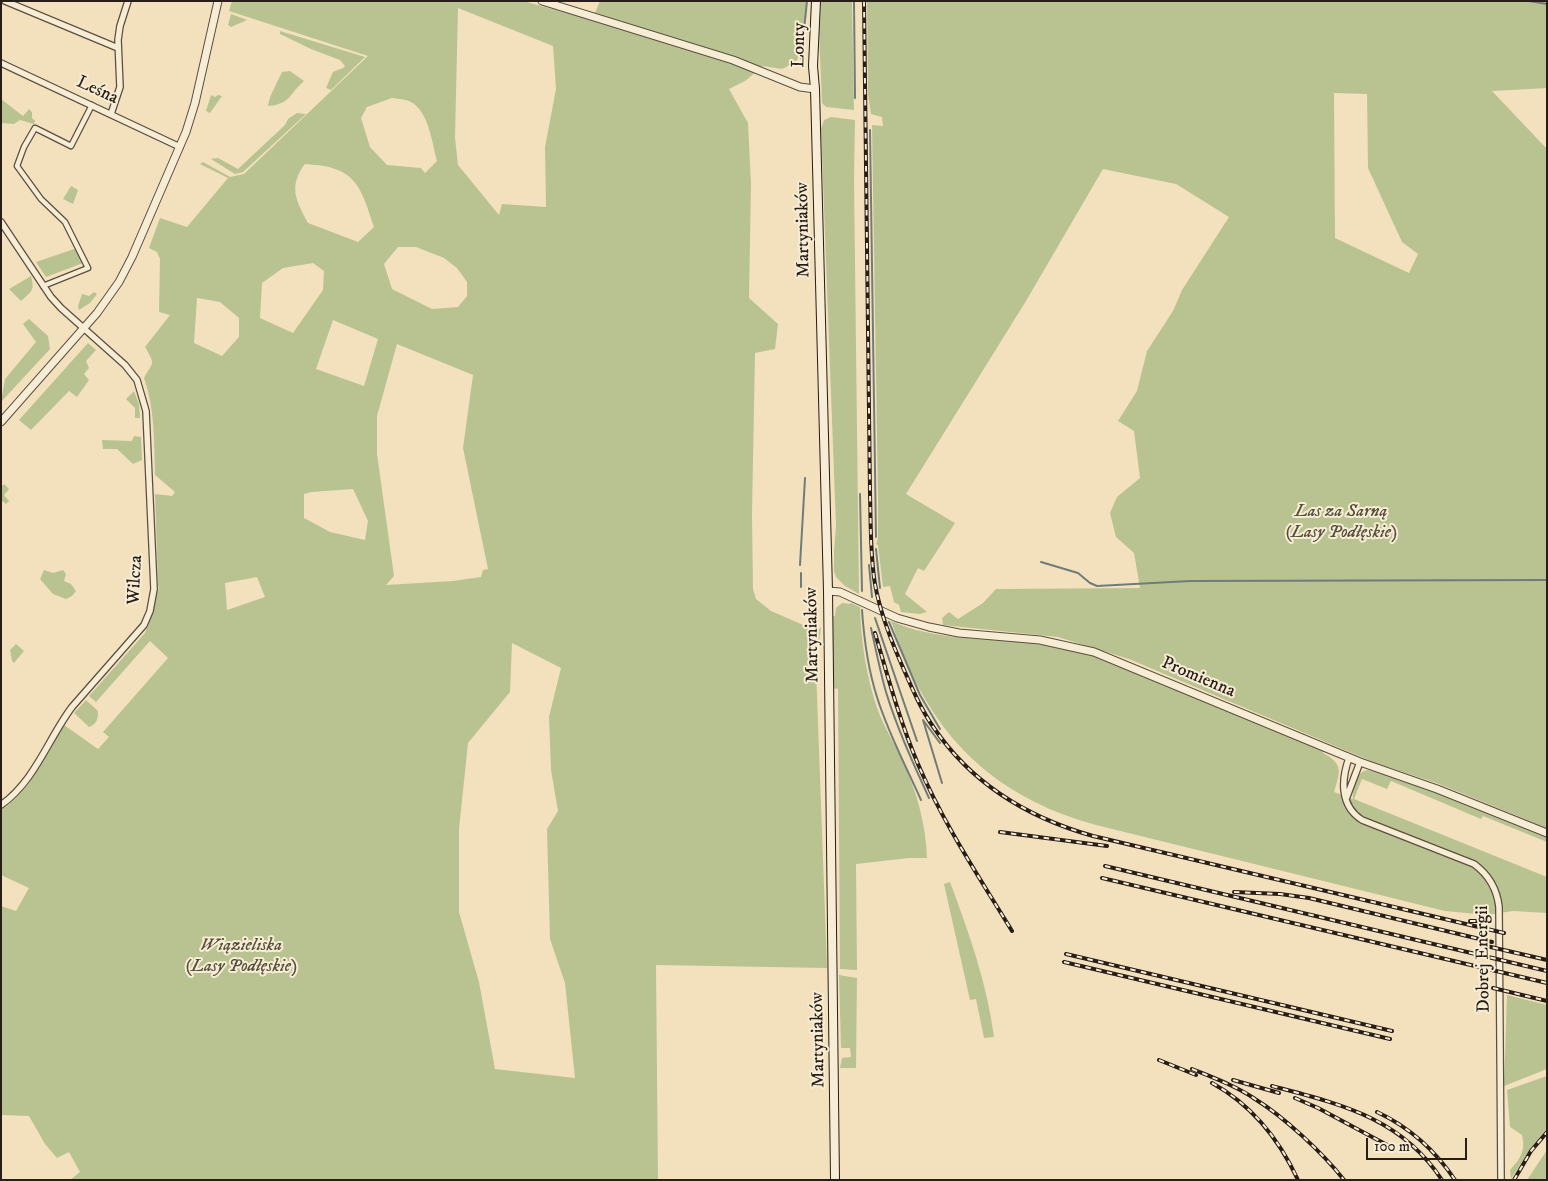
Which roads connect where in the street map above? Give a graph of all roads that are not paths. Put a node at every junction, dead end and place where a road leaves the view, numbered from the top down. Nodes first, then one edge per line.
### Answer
1 (5, 1) edge
2 (128, 1) edge
3 (542, 1) edge
4 (816, 1) edge
5 (217, 2) edge
6 (118, 48) junction
7 (1, 63) edge
8 (815, 89) junction
9 (92, 105) junction
10 (111, 114) junction
11 (180, 147) junction
12 (1, 222) edge
13 (43, 286) junction
14 (84, 328) junction
15 (1, 422) edge
16 (828, 591) junction
17 (1349, 758) junction
18 (1360, 762) junction
19 (1346, 799) junction
20 (1, 805) edge
21 (1547, 833) edge
22 (836, 1180) edge
23 (1501, 1180) edge

1 - 6 street
2 - 6 street
3 - 8 street
4 - 8 main road, Lonty
5 - 11 street
6 - 10 street
7 - 9 street, Leśna
8 - 16 main road, Martyniaków
9 - 10 street, Leśna
9 - 13 street
10 - 11 street, Leśna
11 - 14 street
12 - 13 street
13 - 14 street, Wilcza
14 - 15 street
14 - 20 street, Wilcza
16 - 17 street, Promienna
16 - 22 main road, Martyniaków
17 - 18 street, Promienna
17 - 19 street
18 - 19 street
18 - 21 street, Promienna
19 - 23 street, Dobrej Energii

